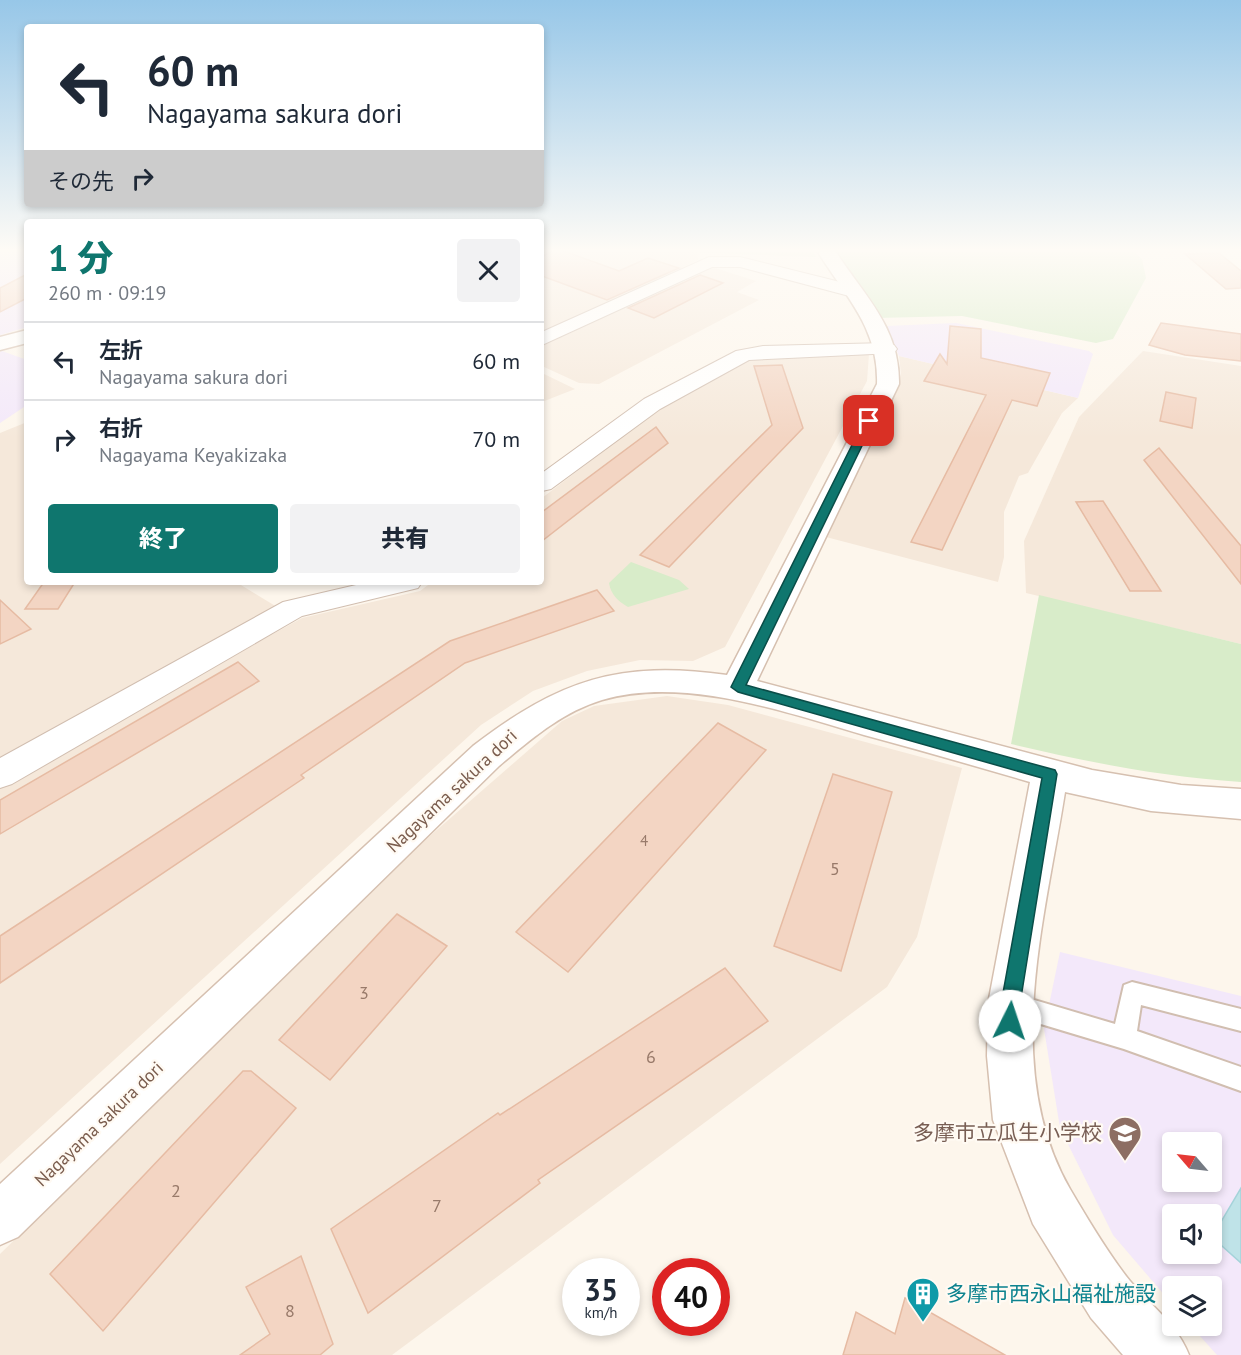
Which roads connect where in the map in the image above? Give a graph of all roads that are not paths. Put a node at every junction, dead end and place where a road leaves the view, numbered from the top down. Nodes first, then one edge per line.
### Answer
1 (600, 312) edge
2 (868, 312) edge
3 (24, 337) edge
4 (544, 338) edge
5 (0, 344) edge
6 (887, 349) junction
7 (544, 483) edge
8 (395, 585) edge
9 (738, 687) junction
10 (0, 774) edge
11 (1050, 774) junction
12 (1241, 804) edge
13 (1011, 1004) junction
14 (1241, 1020) edge
15 (1124, 1038) junction
16 (1241, 1079) edge
17 (0, 1218) edge
18 (1161, 1355) edge

1 - 4 street
2 - 6 street
3 - 5 street
6 - 7 street
6 - 9 street
8 - 10 street
9 - 11 street, Nagayama sakura dori
9 - 17 street, Nagayama sakura dori
11 - 12 street, Nagayama sakura dori
11 - 13 street
13 - 15 lane
13 - 18 street
14 - 15 lane
15 - 16 lane

